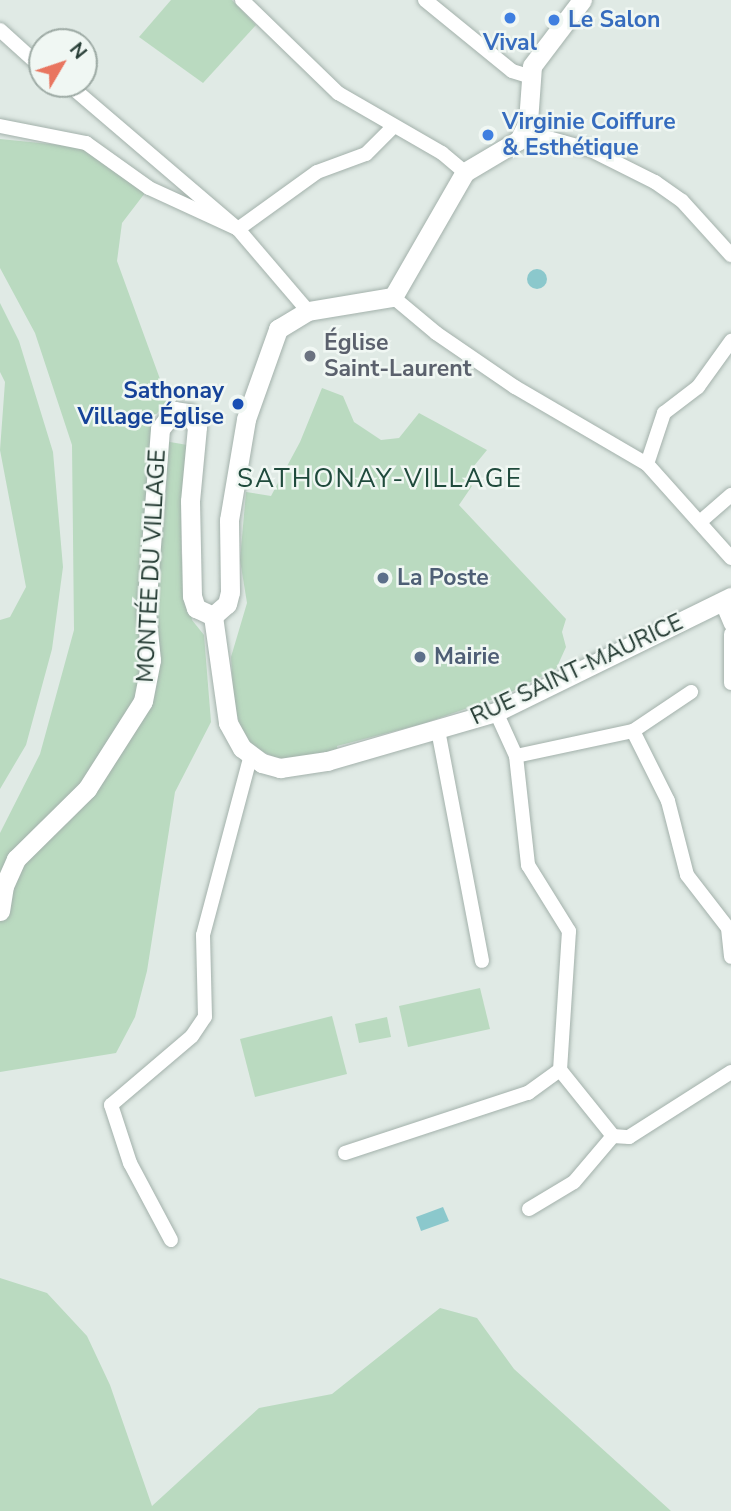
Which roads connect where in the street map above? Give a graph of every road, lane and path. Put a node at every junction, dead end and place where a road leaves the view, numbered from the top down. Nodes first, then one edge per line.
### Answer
1 (242, 0) edge
2 (425, 0) edge
3 (582, 0) edge
4 (0, 30) edge
5 (28, 55) edge
6 (528, 76) junction
7 (84, 98) edge
8 (0, 126) edge
9 (393, 127) junction
10 (523, 131) junction
11 (465, 172) junction
12 (238, 229) junction
13 (731, 255) edge
14 (393, 297) junction
15 (308, 311) junction
16 (731, 341) edge
17 (647, 464) junction
18 (731, 495) edge
19 (701, 521) junction
20 (731, 558) edge
21 (727, 600) edge
22 (213, 616) junction
23 (731, 624) edge
24 (731, 634) edge
25 (731, 683) edge
26 (691, 692) dead end
27 (496, 712) junction
28 (438, 730) junction
29 (633, 731) junction
30 (251, 755) junction
31 (516, 756) junction
32 (0, 911) edge
33 (730, 928) edge
34 (731, 957) edge
35 (482, 961) dead end
36 (559, 1070) junction
37 (731, 1072) edge
38 (613, 1136) junction
39 (345, 1153) dead end
40 (529, 1209) dead end
41 (171, 1240) dead end

1 - 9 street
2 - 6 street
3 - 6 main road
4 - 5 street
6 - 10 main road
7 - 12 street
8 - 12 street
9 - 11 street
9 - 12 street
10 - 11 main road
10 - 13 street
11 - 14 main road
12 - 15 street
14 - 15 main road
14 - 17 street
15 - 22 main road
16 - 17 street
17 - 19 street
18 - 19 street
19 - 20 street
21 - 23 street
21 - 27 main road, RUE SAINT-MAURICE
22 - 30 main road
22 - 32 main road, MONTÉE DU VILLAGE
24 - 25 street
26 - 29 street
27 - 28 main road, RUE SAINT-MAURICE
27 - 31 street
28 - 30 main road, RUE SAINT-MAURICE
28 - 35 street
29 - 31 street
29 - 33 street
30 - 41 street
31 - 36 street
33 - 34 street
36 - 38 street
36 - 39 street
37 - 38 street
38 - 40 street

